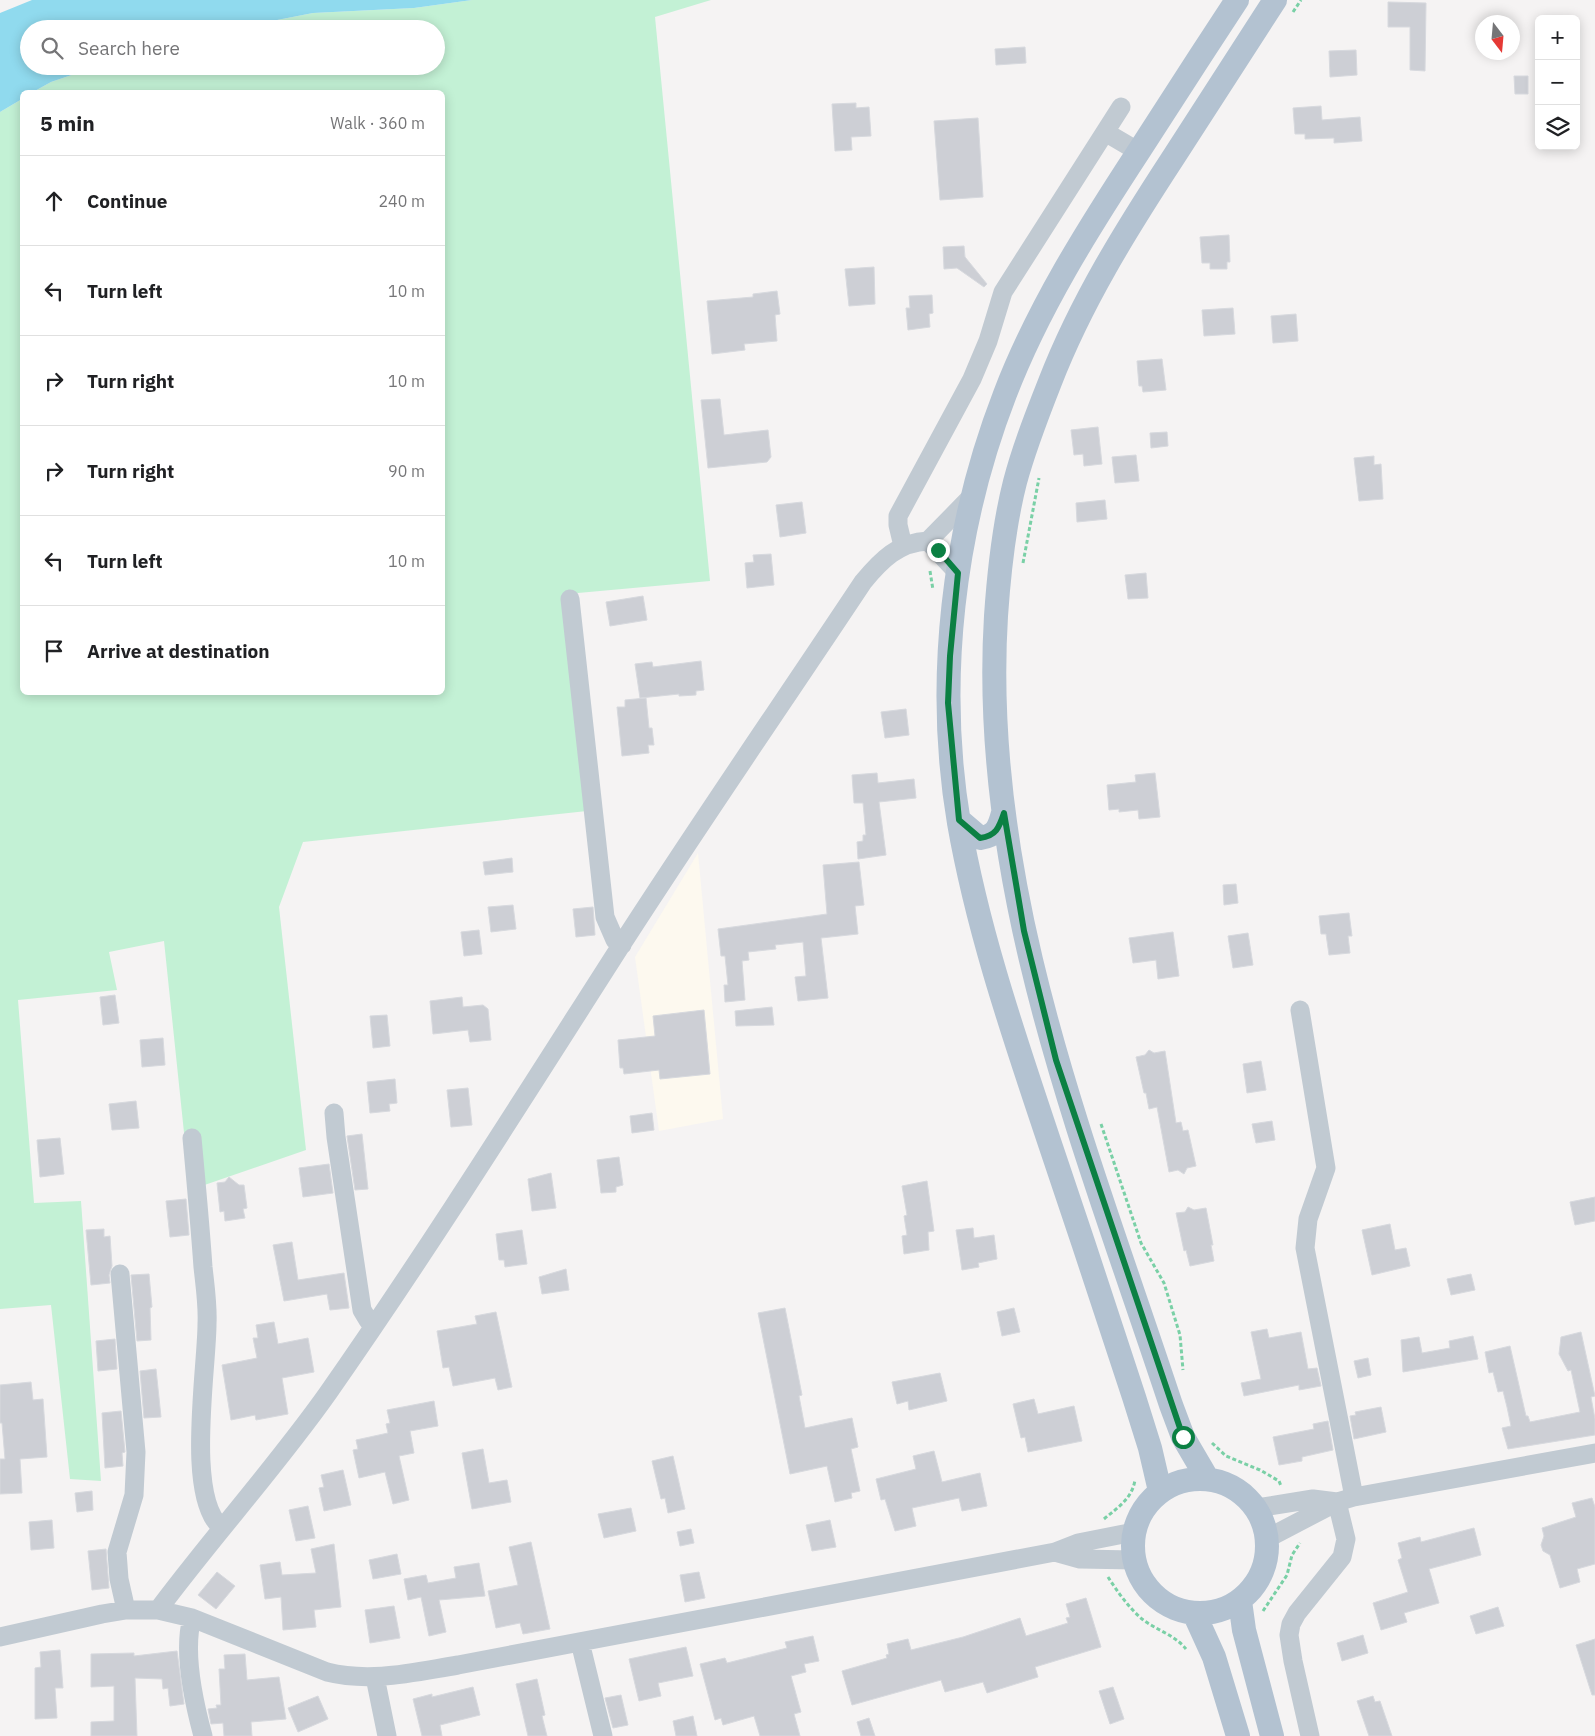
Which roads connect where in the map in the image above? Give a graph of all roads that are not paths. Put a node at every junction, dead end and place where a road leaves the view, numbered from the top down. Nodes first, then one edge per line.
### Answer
1 (1236, 0) edge
2 (1283, 8) edge
3 (1121, 107) dead end
4 (1105, 132) junction
5 (1138, 152) junction
6 (973, 495) junction
7 (928, 541) junction
8 (903, 546) junction
9 (958, 573) junction
10 (570, 599) dead end
11 (1004, 813) junction
12 (959, 820) junction
13 (622, 945) junction
14 (1300, 1010) dead end
15 (334, 1113) dead end
16 (192, 1138) dead end
17 (120, 1274) dead end
18 (375, 1324) junction
19 (1595, 1453) edge
20 (1207, 1478) junction
21 (1160, 1491) junction
22 (1346, 1499) junction
23 (1257, 1508) junction
24 (222, 1528) junction
25 (1134, 1532) junction
26 (1268, 1538) junction
27 (1055, 1552) junction
28 (1134, 1560) junction
29 (1240, 1600) junction
30 (126, 1610) junction
31 (158, 1610) junction
32 (1194, 1613) junction
33 (192, 1618) junction
34 (0, 1636) edge
35 (580, 1642) junction
36 (375, 1677) junction
37 (203, 1736) edge
38 (387, 1736) edge
39 (603, 1736) edge
40 (1238, 1736) edge
41 (1272, 1736) edge
42 (1310, 1736) edge

1 - 5 main road
2 - 11 main road
3 - 4 street
4 - 5 street
4 - 8 street
5 - 6 main road
6 - 7 street
6 - 9 main road
7 - 8 street
7 - 9 street
8 - 13 street
9 - 12 main road
10 - 13 street
11 - 12 main road
11 - 20 main road
12 - 21 main road
13 - 18 street
14 - 22 street
15 - 18 street
16 - 24 street
17 - 30 street
18 - 24 street
19 - 22 street
20 - 21 main road
20 - 23 main road
21 - 25 main road
22 - 23 street
22 - 26 street
22 - 42 street
23 - 26 main road
24 - 31 street
25 - 27 street
25 - 28 main road
26 - 29 main road
27 - 28 street
27 - 35 street
28 - 32 main road
29 - 32 main road
29 - 41 main road
30 - 31 street
30 - 34 street
31 - 33 street
32 - 40 main road
33 - 36 street
33 - 37 street
35 - 36 street
35 - 39 street
36 - 38 street

